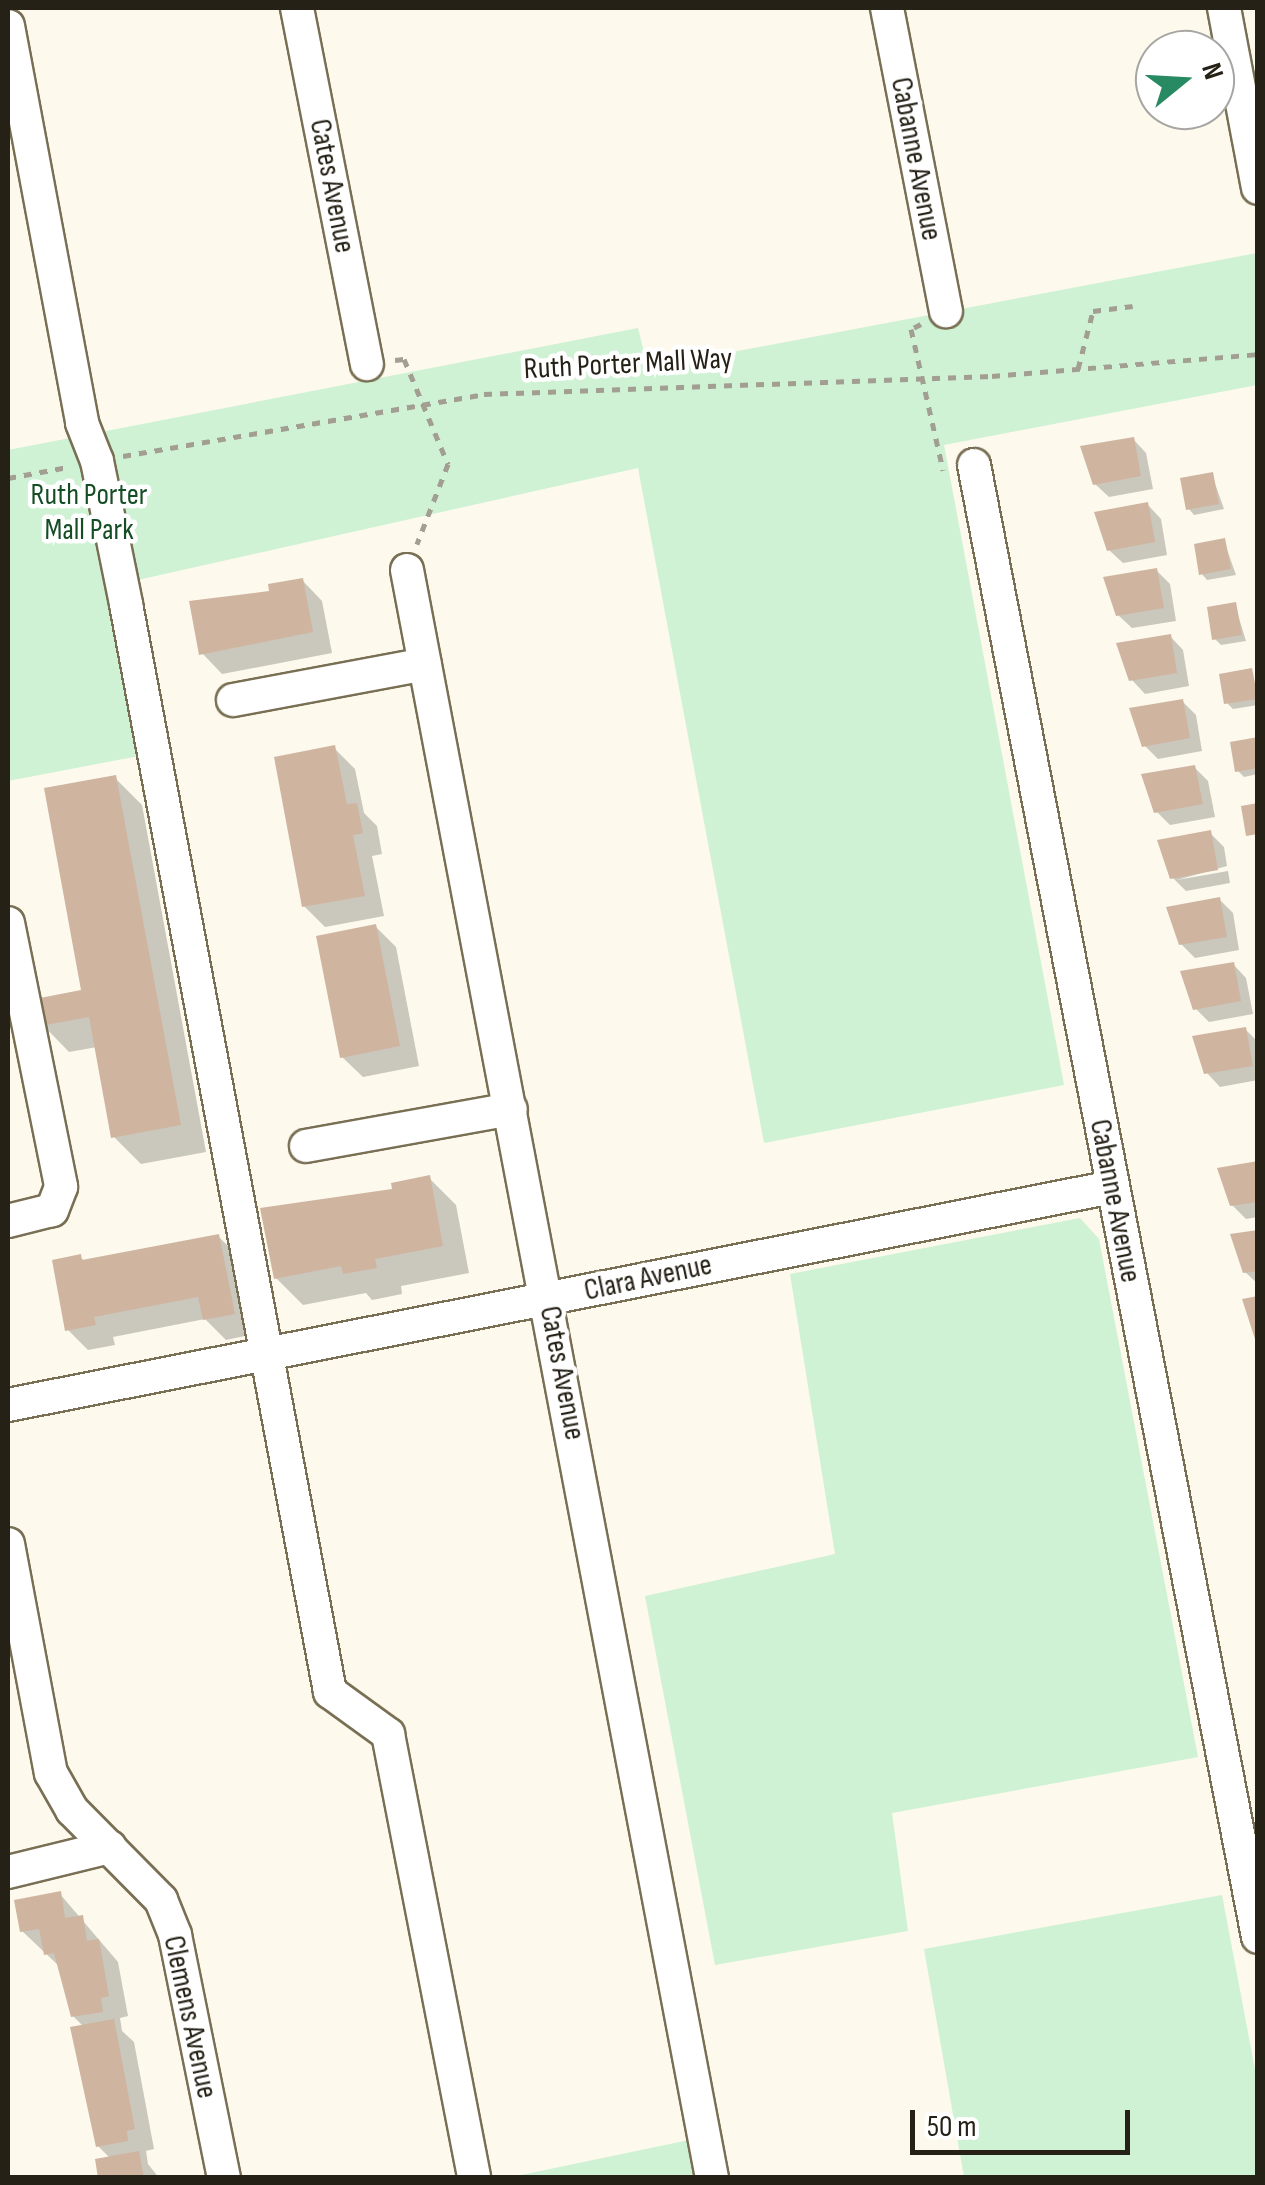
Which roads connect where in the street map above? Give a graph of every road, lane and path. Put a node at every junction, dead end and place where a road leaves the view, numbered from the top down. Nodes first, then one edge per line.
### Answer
1 (298, 8) edge
2 (887, 8) edge
3 (1224, 8) edge
4 (8, 26) edge
5 (1258, 188) edge
6 (1133, 306) dead end
7 (946, 311) joint
8 (1258, 354) edge
9 (367, 364) joint
10 (1078, 369) junction
11 (924, 379) junction
12 (423, 403) junction
13 (97, 462) junction
14 (974, 465) joint
15 (8, 478) edge
16 (408, 570) joint
17 (425, 664) junction
18 (233, 700) dead end
19 (8, 923) edge
20 (511, 1110) junction
21 (306, 1146) dead end
22 (1112, 1187) junction
23 (8, 1221) edge
24 (548, 1300) junction
25 (265, 1353) junction
26 (8, 1405) edge
27 (8, 1544) edge
28 (110, 1846) junction
29 (8, 1872) edge
30 (1258, 1937) edge
31 (224, 2178) edge
32 (474, 2178) edge
33 (712, 2178) edge

1 - 9 street, Cates Avenue
2 - 7 street, Cabanne Avenue
3 - 5 street
4 - 13 street
6 - 10 path
7 - 11 path
8 - 10 path, Ruth Porter Mall Way
9 - 12 path
10 - 11 path, Ruth Porter Mall Way
11 - 12 path, Ruth Porter Mall Way
11 - 14 path
12 - 13 path, Ruth Porter Mall Way
12 - 16 path
13 - 15 path, Ruth Porter Mall Way
13 - 25 street
14 - 22 street, Cabanne Avenue
16 - 17 street, Cates Avenue
17 - 18 street
17 - 20 street, Cates Avenue
19 - 23 street
20 - 21 street
20 - 24 street, Cates Avenue
22 - 24 street, Clara Avenue
22 - 30 street, Cabanne Avenue
24 - 25 street, Clara Avenue
24 - 33 street, Cates Avenue
25 - 26 street, Clara Avenue
25 - 32 street
27 - 28 street, Clemens Avenue
28 - 29 street
28 - 31 street, Clemens Avenue

